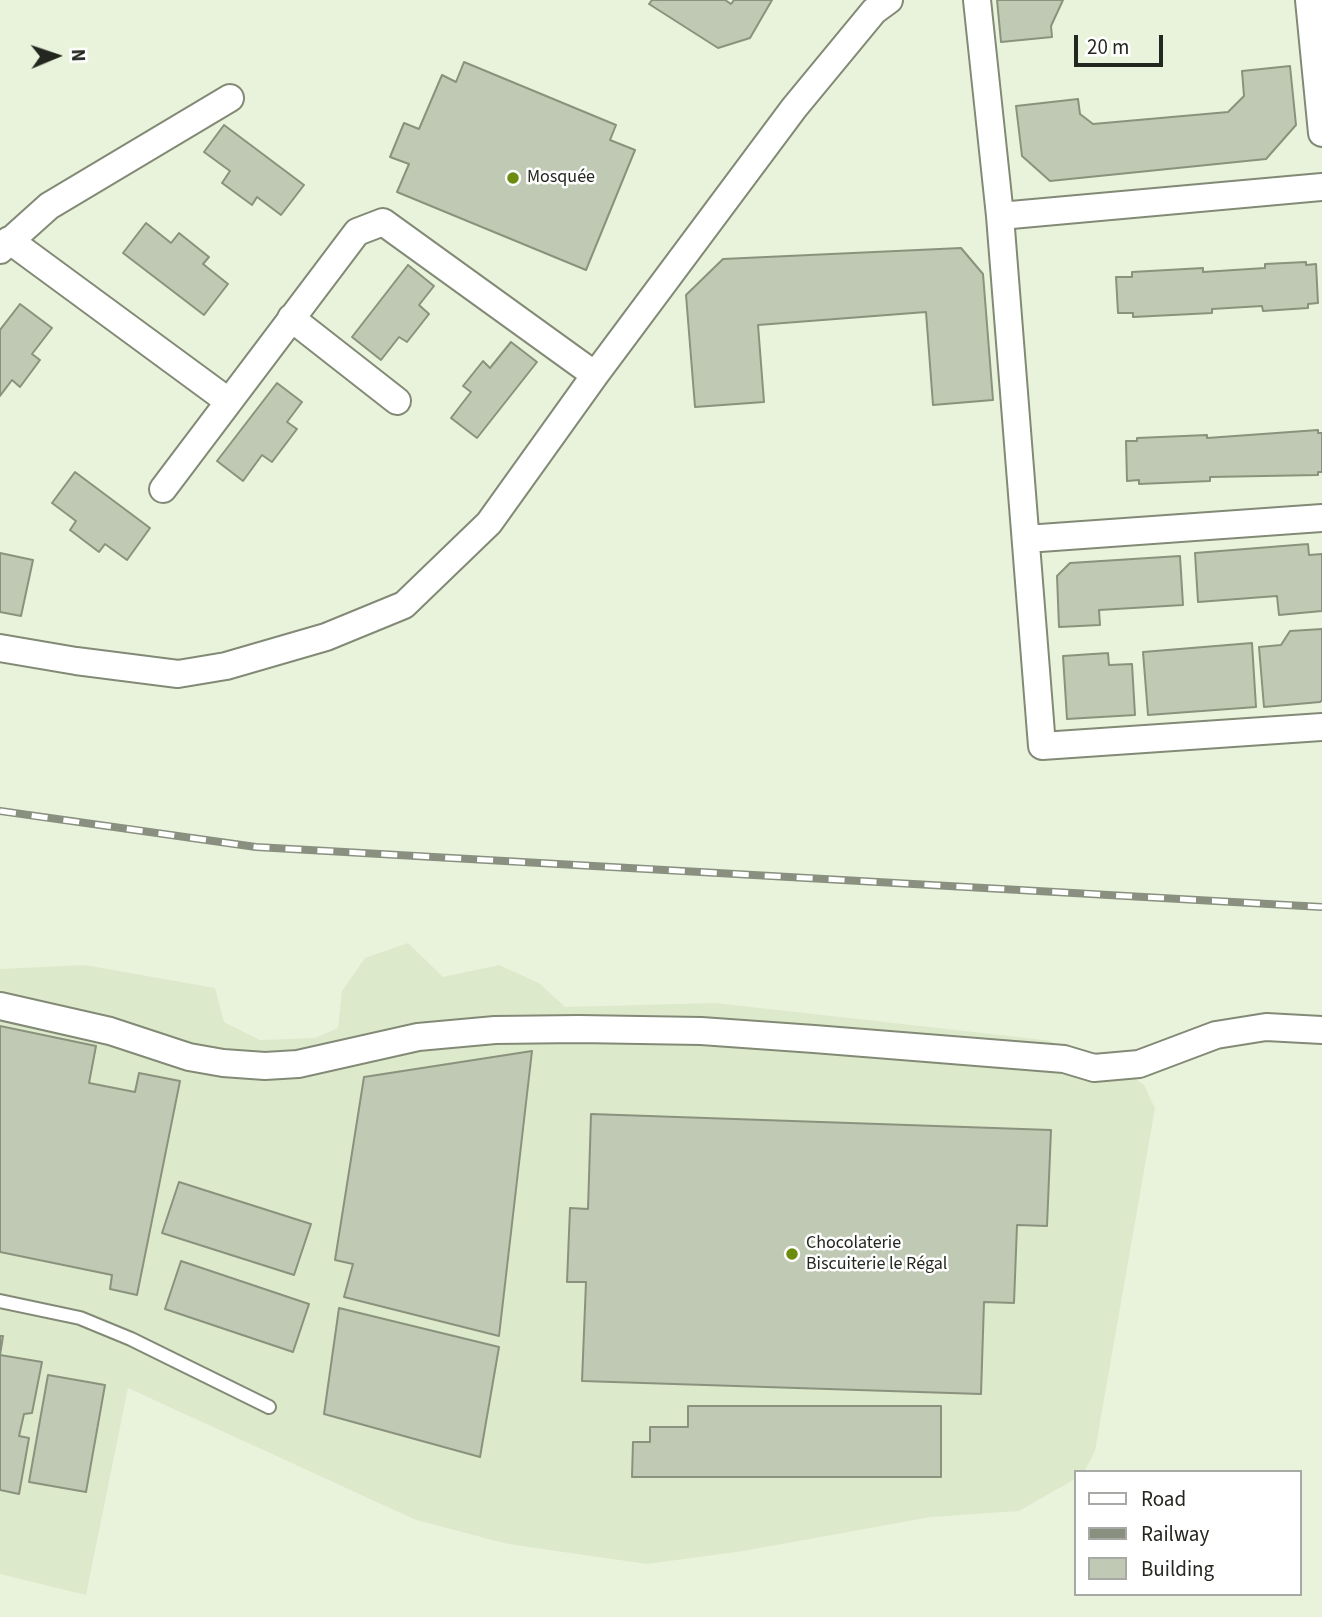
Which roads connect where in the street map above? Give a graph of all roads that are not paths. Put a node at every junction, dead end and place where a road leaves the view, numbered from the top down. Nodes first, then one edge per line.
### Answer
1 (889, 0) edge
2 (977, 0) edge
3 (1309, 0) edge
4 (230, 98) dead end
5 (1322, 133) edge
6 (1322, 187) edge
7 (1000, 216) junction
8 (4, 245) edge
9 (291, 318) junction
10 (595, 375) junction
11 (228, 401) junction
12 (397, 401) dead end
13 (163, 489) dead end
14 (1322, 518) edge
15 (1026, 539) junction
16 (0, 648) edge
17 (1322, 727) edge
18 (0, 1006) edge
19 (1322, 1030) edge
20 (0, 1301) edge
21 (269, 1407) dead end

1 - 10 street
2 - 7 street
3 - 5 street
4 - 8 street
6 - 7 street
7 - 15 street
8 - 11 street
9 - 10 street
9 - 11 street
9 - 12 street
10 - 16 street
11 - 13 street
14 - 15 street
15 - 17 street
18 - 19 street
20 - 21 lane

